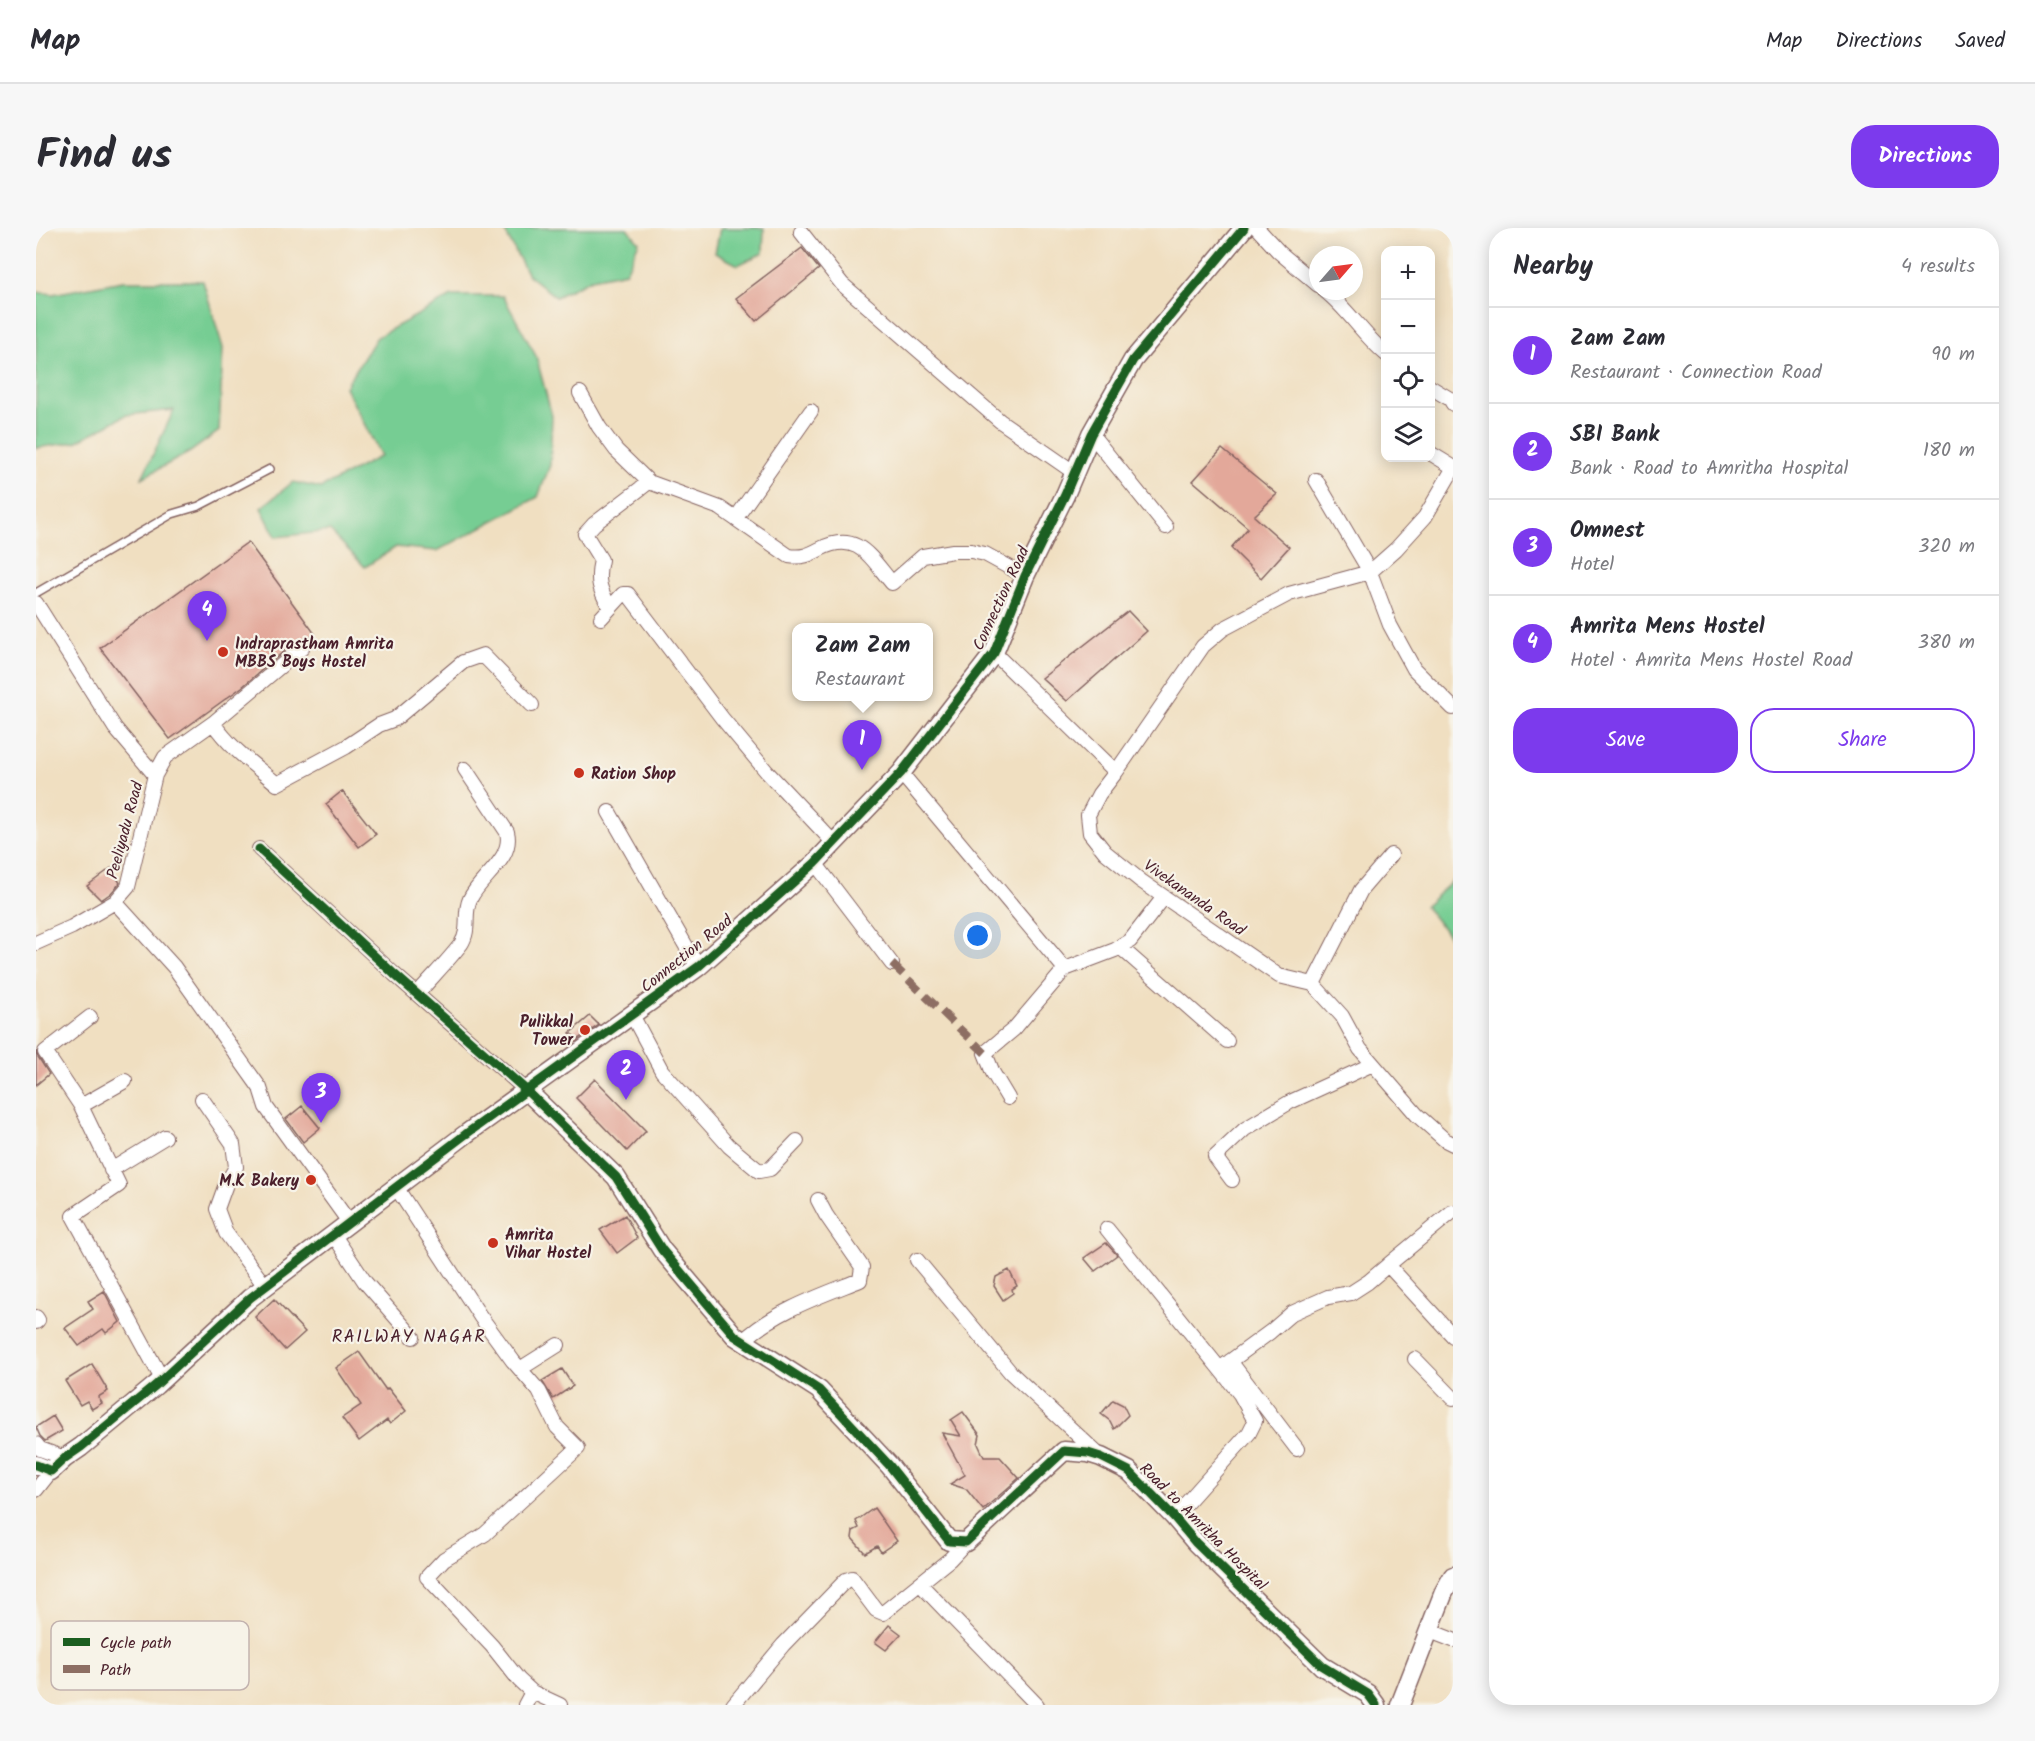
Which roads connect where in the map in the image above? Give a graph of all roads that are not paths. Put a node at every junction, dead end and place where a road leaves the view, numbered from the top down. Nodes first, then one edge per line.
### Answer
1 (1243, 229) edge
2 (801, 232) dead end
3 (1309, 277) edge
4 (1336, 300) edge
5 (1381, 350) edge
6 (1435, 390) edge
7 (580, 393) dead end
8 (1453, 404) edge
9 (811, 411) dead end
10 (1091, 434) junction
11 (1435, 456) edge
12 (1453, 468) edge
13 (270, 469) dead end
14 (1075, 473) junction
15 (1316, 480) dead end
16 (648, 482) junction
17 (736, 518) junction
18 (1166, 527) dead end
19 (1370, 572) junction
20 (1025, 576) junction
21 (36, 593) edge
22 (36, 603) edge
23 (302, 648) dead end
24 (994, 653) junction
25 (532, 705) dead end
26 (1453, 708) edge
27 (213, 723) junction
28 (465, 769) dead end
29 (1116, 772) junction
30 (902, 773) junction
31 (155, 775) junction
32 (609, 812) dead end
33 (834, 843) junction
34 (260, 849) dead end
35 (1391, 855) dead end
36 (815, 863) junction
37 (1164, 897) junction
38 (115, 902) junction
39 (36, 944) edge
40 (1120, 947) junction
41 (892, 964) dead end
42 (698, 967) junction
43 (1065, 969) junction
44 (1313, 984) junction
45 (417, 993) junction
46 (632, 1015) junction
47 (90, 1017) dead end
48 (1227, 1041) dead end
49 (1373, 1064) junction
50 (125, 1081) dead end
51 (526, 1090) junction
52 (1008, 1098) dead end
53 (202, 1099) dead end
54 (81, 1106) junction
55 (165, 1137) dead end
56 (797, 1141) dead end
57 (1453, 1144) edge
58 (111, 1170) junction
59 (1232, 1180) dead end
60 (396, 1187) junction
61 (818, 1200) dead end
62 (1452, 1212) edge
63 (349, 1222) junction
64 (1107, 1229) dead end
65 (333, 1234) junction
66 (917, 1260) dead end
67 (1388, 1265) junction
68 (265, 1286) junction
69 (36, 1317) edge
70 (36, 1322) edge
71 (1453, 1336) edge
72 (413, 1337) dead end
73 (743, 1341) junction
74 (558, 1345) dead end
75 (1415, 1359) dead end
76 (1225, 1365) junction
77 (520, 1369) junction
78 (162, 1379) junction
79 (1453, 1398) edge
80 (36, 1444) edge
81 (1297, 1449) dead end
82 (1101, 1457) junction
83 (51, 1465) edge
84 (36, 1490) edge
85 (1174, 1516) junction
86 (966, 1542) junction
87 (1453, 1576) edge
88 (920, 1584) junction
89 (1430, 1632) junction
90 (1453, 1640) edge
91 (532, 1692) junction
92 (525, 1705) edge
93 (560, 1705) edge
94 (734, 1705) edge
95 (1037, 1705) edge
96 (1376, 1705) edge
97 (1400, 1705) edge

1 - 3 street
1 - 10 street, Connection Road
2 - 14 street
4 - 5 street
6 - 8 street
7 - 16 street
9 - 17 street
10 - 14 street, Connection Road
10 - 18 street
11 - 12 street
12 - 19 street
13 - 21 lane
14 - 20 street, Connection Road
15 - 19 street
16 - 17 street
16 - 33 street
17 - 20 street
19 - 26 street
19 - 29 street, Vivekananda Road
20 - 24 street, Connection Road
22 - 31 street, Peeliyadu Road
23 - 27 street
24 - 29 street
24 - 30 street, Connection Road
25 - 27 street
27 - 31 street
28 - 45 street
29 - 37 street, Vivekananda Road
30 - 33 street, Connection Road
30 - 43 street
31 - 38 street, Peeliyadu Road
32 - 42 street
33 - 36 street, Connection Road
34 - 45 street
35 - 44 street
36 - 41 street
36 - 42 street, Connection Road
37 - 40 street
37 - 44 street, Vivekananda Road
38 - 39 street, Peeliyadu Road
38 - 63 street
40 - 43 street
40 - 48 street
42 - 46 street, Connection Road
43 - 52 street
44 - 49 street
45 - 51 street
46 - 51 street, Connection Road
46 - 56 street
47 - 54 street
49 - 57 street
49 - 59 street
50 - 54 street
51 - 60 street, Connection Road
51 - 73 street
53 - 68 street
54 - 58 street
55 - 58 street
58 - 78 street
60 - 63 street, Connection Road
60 - 77 street
61 - 73 street
62 - 67 street
63 - 65 street, Connection Road
64 - 76 street
65 - 68 street, Connection Road
65 - 72 street
66 - 82 street
67 - 71 street
67 - 76 street
68 - 78 street, Connection Road
69 - 70 street
73 - 86 street
74 - 77 street
75 - 79 street
76 - 81 street
76 - 85 street
77 - 91 street
78 - 83 street, Connection Road
80 - 83 street
82 - 85 street, Road to Amritha Hospital
82 - 86 street, Road to Amritha Hospital
83 - 84 street
85 - 96 street, Road to Amritha Hospital
86 - 88 street
87 - 89 street
88 - 94 street
88 - 95 street
89 - 90 street
89 - 97 street
91 - 92 street
91 - 93 street

